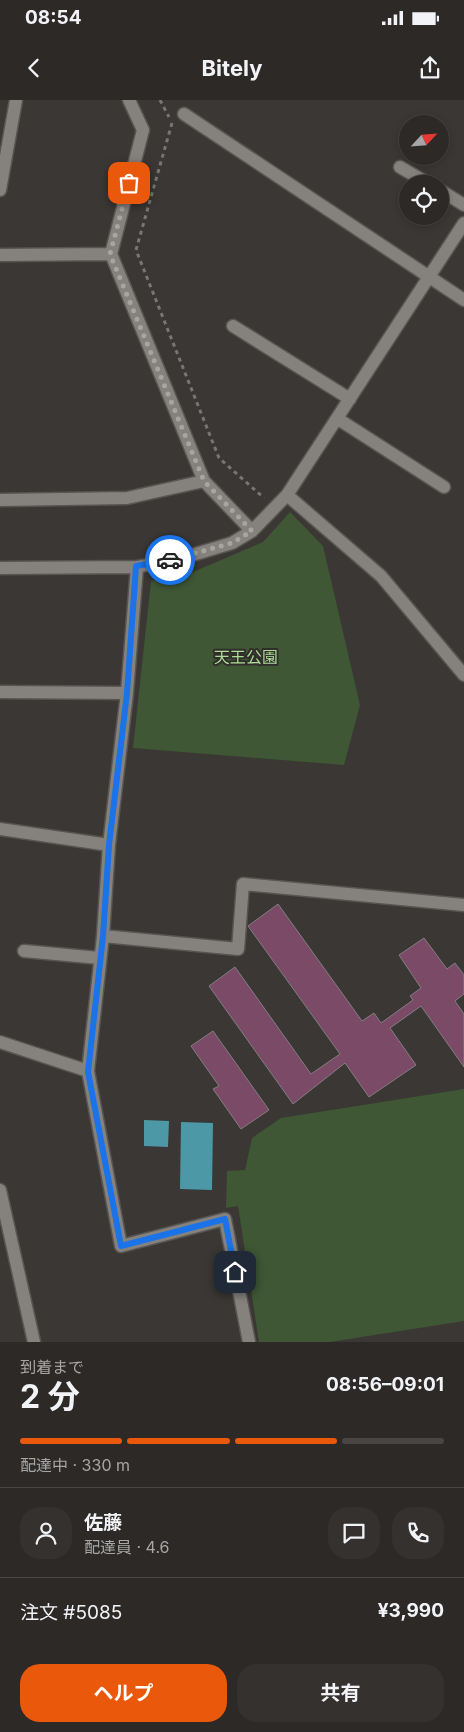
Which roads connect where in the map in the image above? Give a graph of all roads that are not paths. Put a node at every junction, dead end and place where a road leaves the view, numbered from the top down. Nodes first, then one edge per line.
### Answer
1 (16, 100) edge
2 (129, 100) edge
3 (184, 114) dead end
4 (400, 167) dead end
5 (414, 175) edge
6 (0, 190) edge
7 (449, 196) edge
8 (464, 205) edge
9 (464, 223) edge
10 (110, 254) junction
11 (0, 255) edge
12 (430, 276) junction
13 (464, 300) edge
14 (233, 326) dead end
15 (350, 399) junction
16 (338, 418) junction
17 (204, 481) junction
18 (444, 487) dead end
19 (287, 496) junction
20 (0, 500) edge
21 (252, 531) junction
22 (136, 566) junction
23 (0, 568) edge
24 (464, 675) edge
25 (0, 692) edge
26 (127, 693) junction
27 (0, 829) edge
28 (109, 845) junction
29 (464, 905) edge
30 (103, 936) junction
31 (24, 951) dead end
32 (99, 958) junction
33 (0, 1042) edge
34 (88, 1072) junction
35 (0, 1190) edge
36 (34, 1342) edge
37 (249, 1342) edge

1 - 6 street
2 - 10 street
3 - 12 street
4 - 5 street
7 - 8 street
9 - 12 street
10 - 11 street
10 - 17 street
12 - 13 street
12 - 15 street
14 - 15 street
15 - 16 street
16 - 18 street
16 - 19 street
17 - 20 street
17 - 21 street
19 - 21 street
19 - 24 street
21 - 22 street
22 - 23 street
22 - 26 street
25 - 26 street
26 - 28 street
27 - 28 street
28 - 30 street
29 - 30 street
30 - 32 street
31 - 32 street
32 - 34 street
33 - 34 street
34 - 37 street
35 - 36 street

